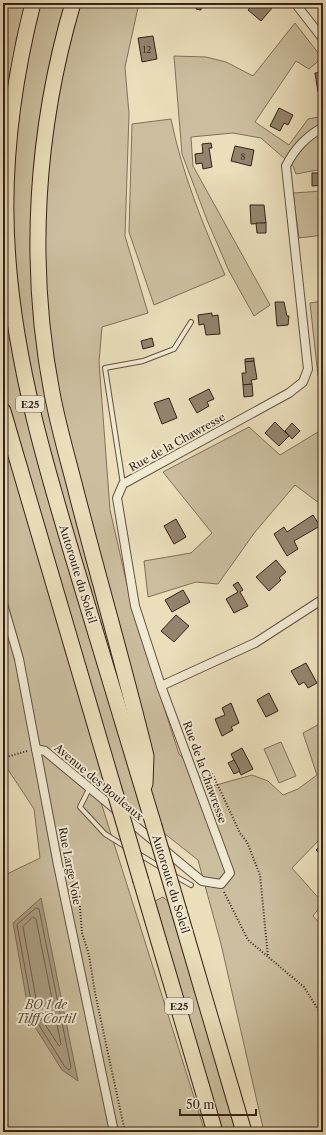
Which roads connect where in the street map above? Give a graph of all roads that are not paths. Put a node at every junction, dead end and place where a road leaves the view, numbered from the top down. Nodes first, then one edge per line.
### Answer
1 (33, 3) edge
2 (73, 3) edge
3 (295, 3) edge
4 (323, 39) edge
5 (323, 127) edge
6 (191, 322) dead end
7 (3, 411) edge
8 (6, 430) edge
9 (123, 484) junction
10 (323, 599) edge
11 (3, 604) edge
12 (161, 686) junction
13 (36, 749) junction
14 (89, 789) junction
15 (144, 793) junction
16 (202, 881) joint
17 (191, 885) dead end
18 (114, 1132) edge
19 (215, 1132) edge
20 (244, 1132) edge

1 - 15 highway, Autoroute du Soleil / E25
2 - 15 highway
3 - 4 street
5 - 9 street, Rue de la Chawresse
6 - 9 lane
7 - 8 highway, E25
8 - 19 highway, E25, bridge
9 - 12 street, Rue de la Chawresse
10 - 12 street
11 - 13 street, Rue Large Voie
12 - 16 street, Rue de la Chawresse
13 - 14 street, Avenue des Bouleaux
13 - 18 street, Rue Large Voie
14 - 16 street, Avenue des Bouleaux
14 - 17 lane
15 - 20 highway, Autoroute du Soleil / E25, bridge

